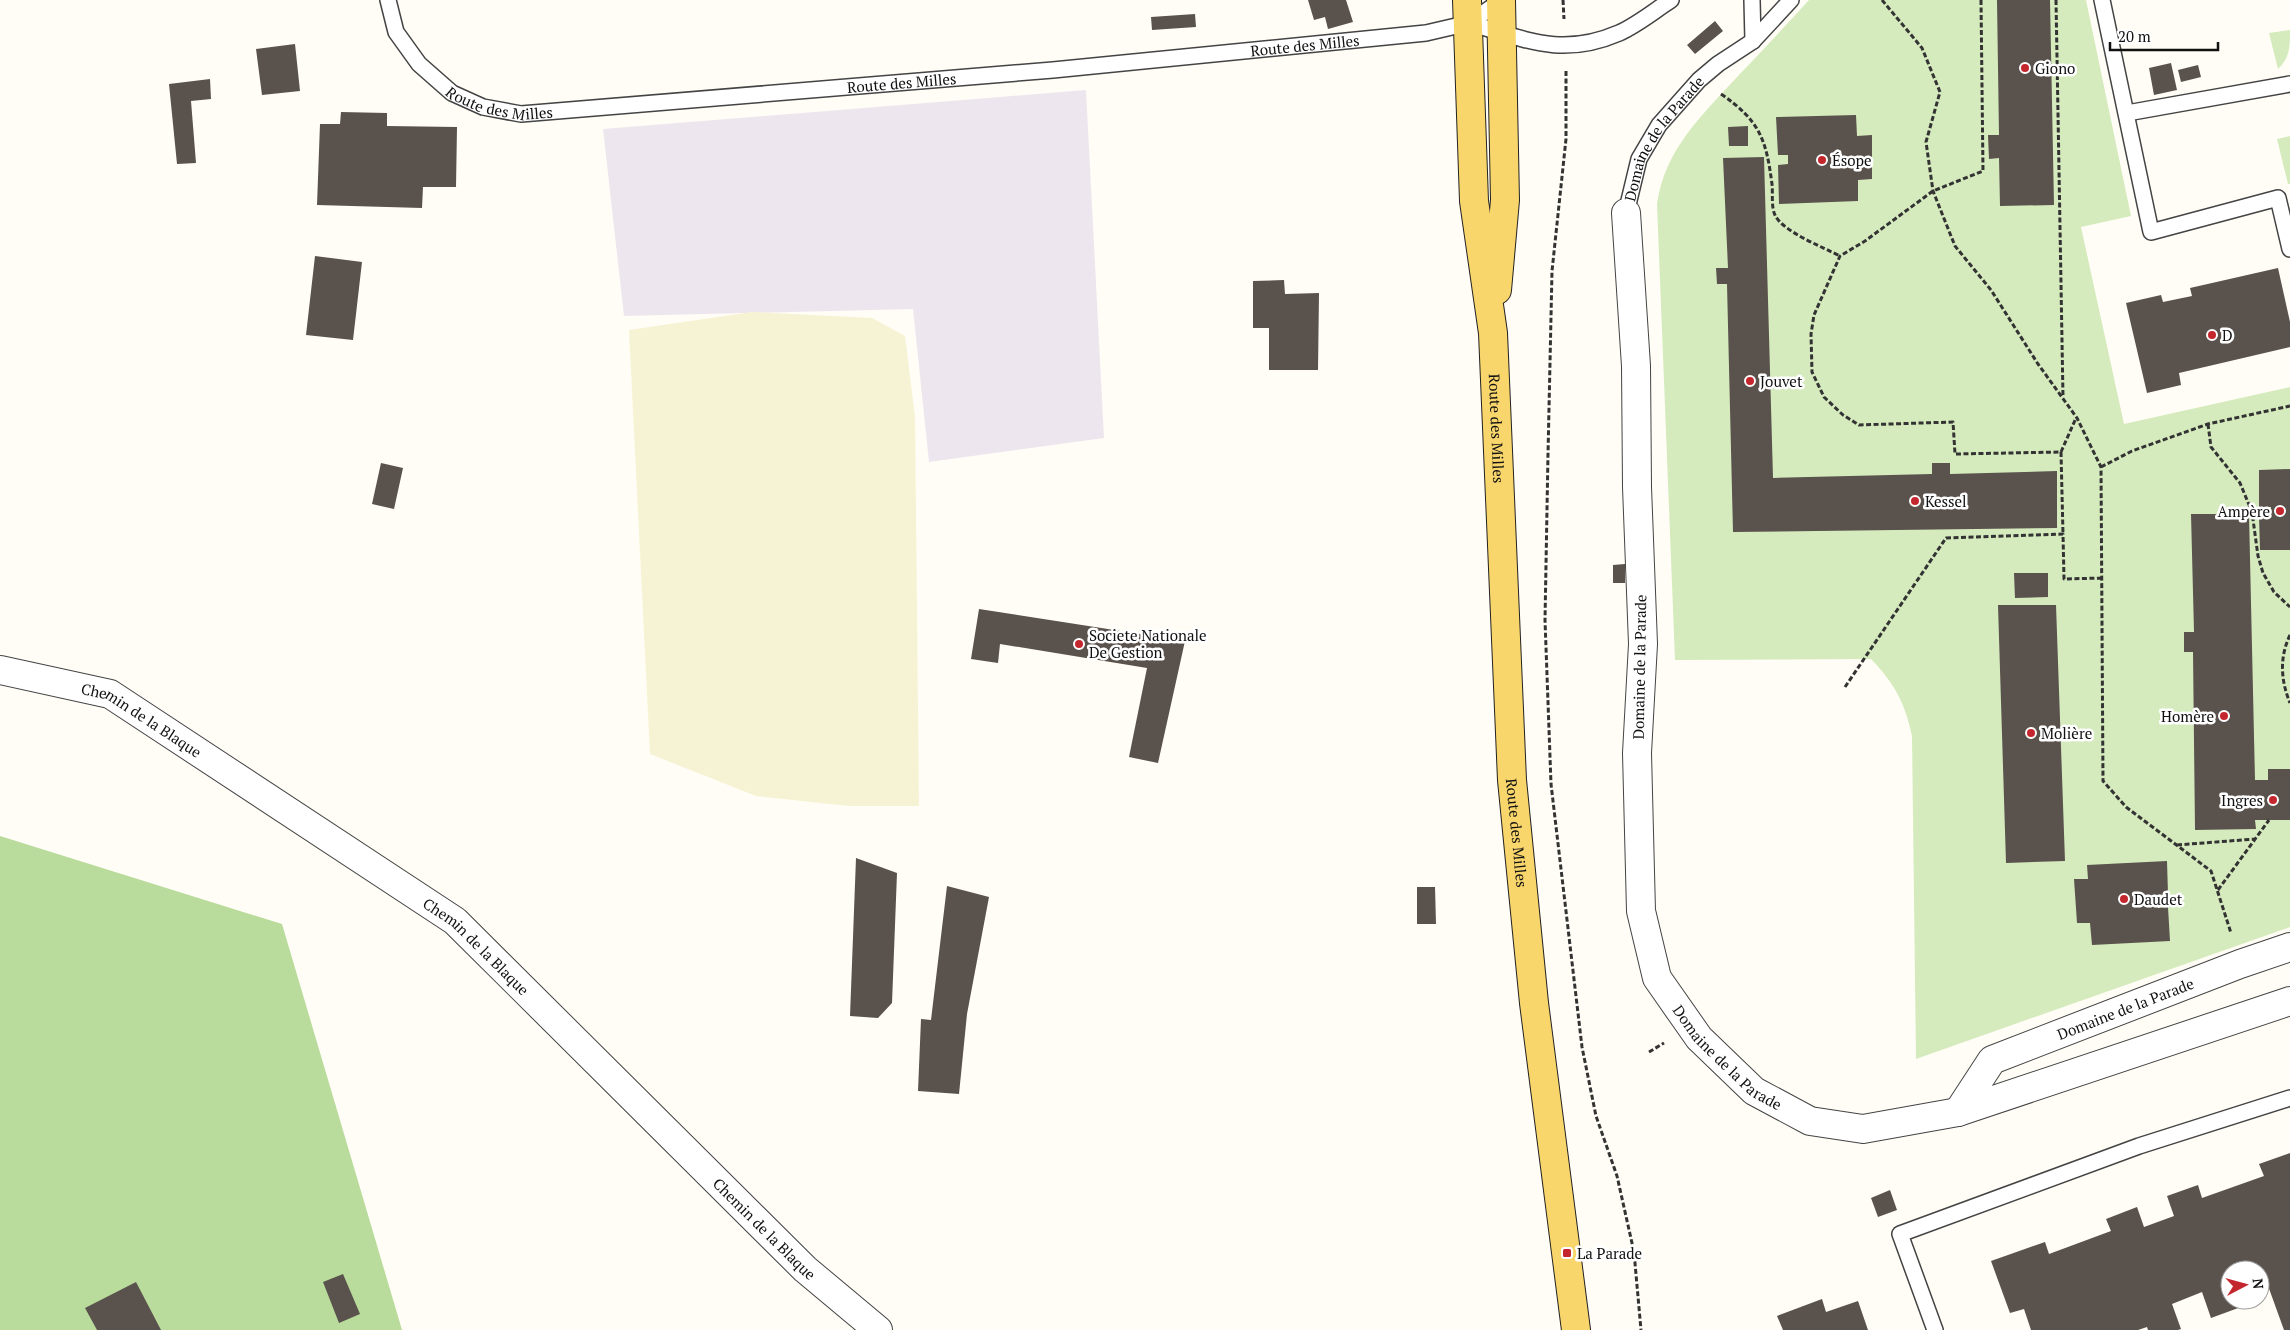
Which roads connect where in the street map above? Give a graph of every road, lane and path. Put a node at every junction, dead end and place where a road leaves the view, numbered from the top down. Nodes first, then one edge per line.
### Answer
1 (388, 0) edge
2 (1671, 0) edge
3 (1752, 0) edge
4 (1791, 0) edge
5 (1882, 0) edge
6 (1981, 0) edge
7 (2056, 0) edge
8 (2102, 0) edge
9 (1501, 1) edge
10 (1468, 12) edge
11 (1503, 33) junction
12 (1753, 41) junction
13 (1566, 67) dead end
14 (1699, 80) junction
15 (2290, 84) edge
16 (2127, 113) junction
17 (1933, 191) junction
18 (1626, 214) joint
19 (2290, 249) edge
20 (1840, 256) junction
21 (1493, 333) junction
22 (2063, 399) junction
23 (2290, 406) edge
24 (2077, 418) junction
25 (2208, 424) junction
26 (2061, 452) junction
27 (2101, 467) junction
28 (2063, 534) junction
29 (2102, 578) junction
30 (2290, 607) edge
31 (2290, 636) edge
32 (0, 670) edge
33 (1845, 687) dead end
34 (2290, 703) edge
35 (2269, 820) dead end
36 (2256, 838) junction
37 (2177, 845) junction
38 (2218, 890) junction
39 (2290, 947) edge
40 (2240, 964) junction
41 (2290, 1002) edge
42 (2290, 1098) edge
43 (1958, 1112) junction
44 (878, 1330) edge
45 (1576, 1330) edge
46 (1641, 1330) edge
47 (1935, 1330) edge

1 - 10 lane, Route des Milles
2 - 11 lane
3 - 12 lane
4 - 12 lane, Domaine de la Parade
5 - 17 path
6 - 17 path
7 - 22 path
8 - 16 lane
9 - 10 lane
9 - 11 main road, Route des Milles
10 - 11 lane
10 - 21 main road, Route des Milles
11 - 21 main road, Route des Milles
12 - 14 lane, Domaine de la Parade
13 - 46 path
14 - 18 lane, Domaine de la Parade
14 - 20 path
15 - 16 lane
16 - 19 lane
17 - 20 path
17 - 22 path
18 - 43 street, Domaine de la Parade
20 - 26 path
21 - 45 main road, Route des Milles
22 - 24 path
23 - 25 path
24 - 26 path
24 - 27 path
25 - 27 path
25 - 30 path
26 - 28 path
27 - 29 path
28 - 29 path
28 - 33 path
29 - 37 path
31 - 34 path
32 - 44 street, Chemin de la Blaque
35 - 36 path
36 - 37 path
36 - 38 path
37 - 38 path
38 - 40 path
39 - 40 street, Domaine de la Parade
40 - 43 street, Domaine de la Parade
41 - 43 street, Domaine de la Parade
42 - 47 lane

